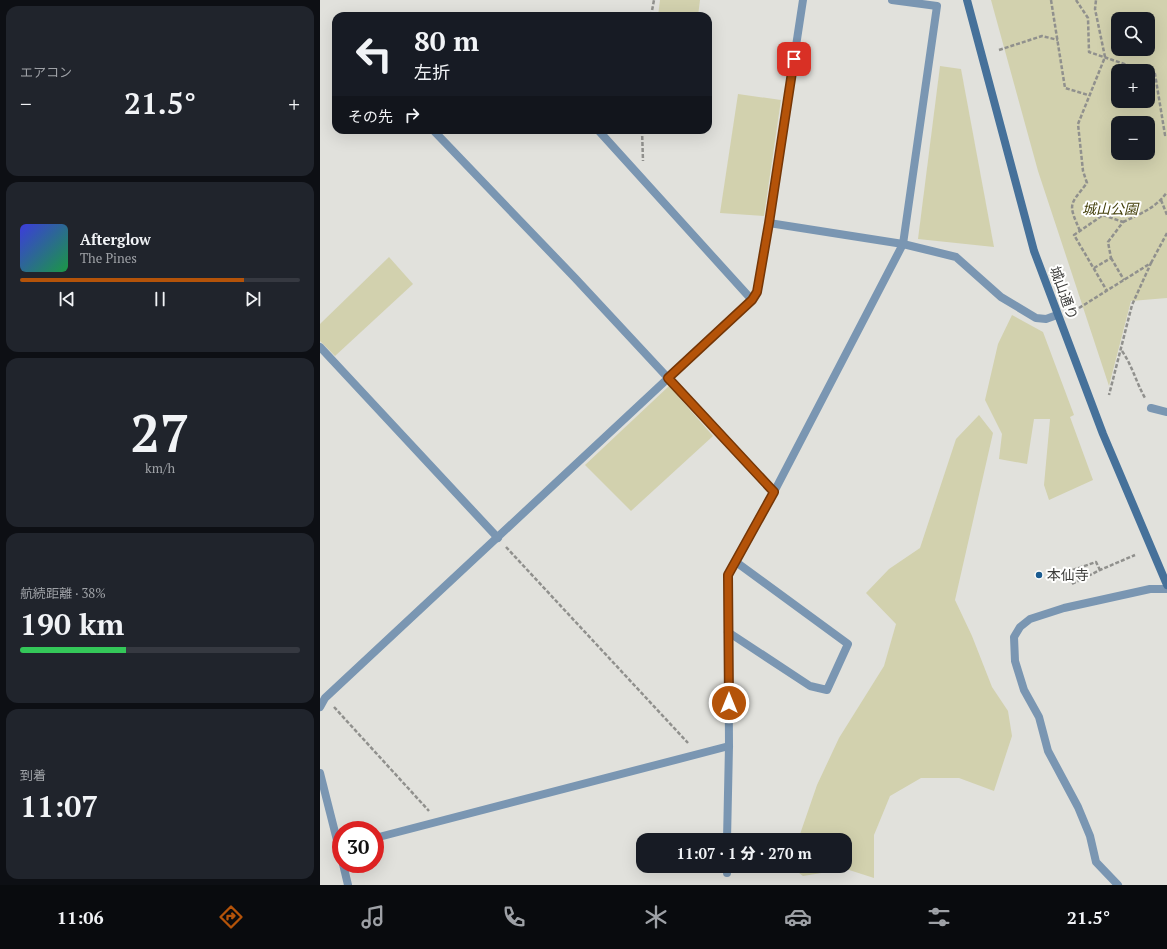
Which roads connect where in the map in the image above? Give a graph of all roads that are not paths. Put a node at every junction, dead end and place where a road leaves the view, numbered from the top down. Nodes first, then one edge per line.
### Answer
1 (803, 0) edge
2 (892, 0) edge
3 (967, 0) edge
4 (437, 134) edge
5 (602, 134) edge
6 (769, 223) junction
7 (903, 244) junction
8 (752, 300) junction
9 (1058, 315) junction
10 (320, 347) edge
11 (668, 378) junction
12 (1151, 408) road end
13 (1167, 412) edge
14 (774, 492) junction
15 (498, 538) junction
16 (736, 562) junction
17 (1167, 585) edge
18 (1167, 589) edge
19 (728, 632) junction
20 (323, 695) edge
21 (320, 707) edge
22 (729, 746) junction
23 (320, 773) edge
24 (333, 821) edge
25 (727, 833) edge
26 (384, 836) edge
27 (345, 873) edge
28 (348, 885) edge
29 (1118, 885) edge

1 - 6 street
2 - 7 street
3 - 9 street, 城山通り
4 - 11 street
5 - 8 street
6 - 7 street
6 - 8 street
7 - 9 street
7 - 14 street
8 - 11 street
9 - 17 street, 城山通り
10 - 15 street
11 - 14 street
11 - 15 street
12 - 13 street
14 - 16 street
15 - 20 street
16 - 19 street
16 - 19 street
18 - 29 street
19 - 22 street
20 - 21 street
22 - 25 street
22 - 26 street
23 - 24 street
27 - 28 street

